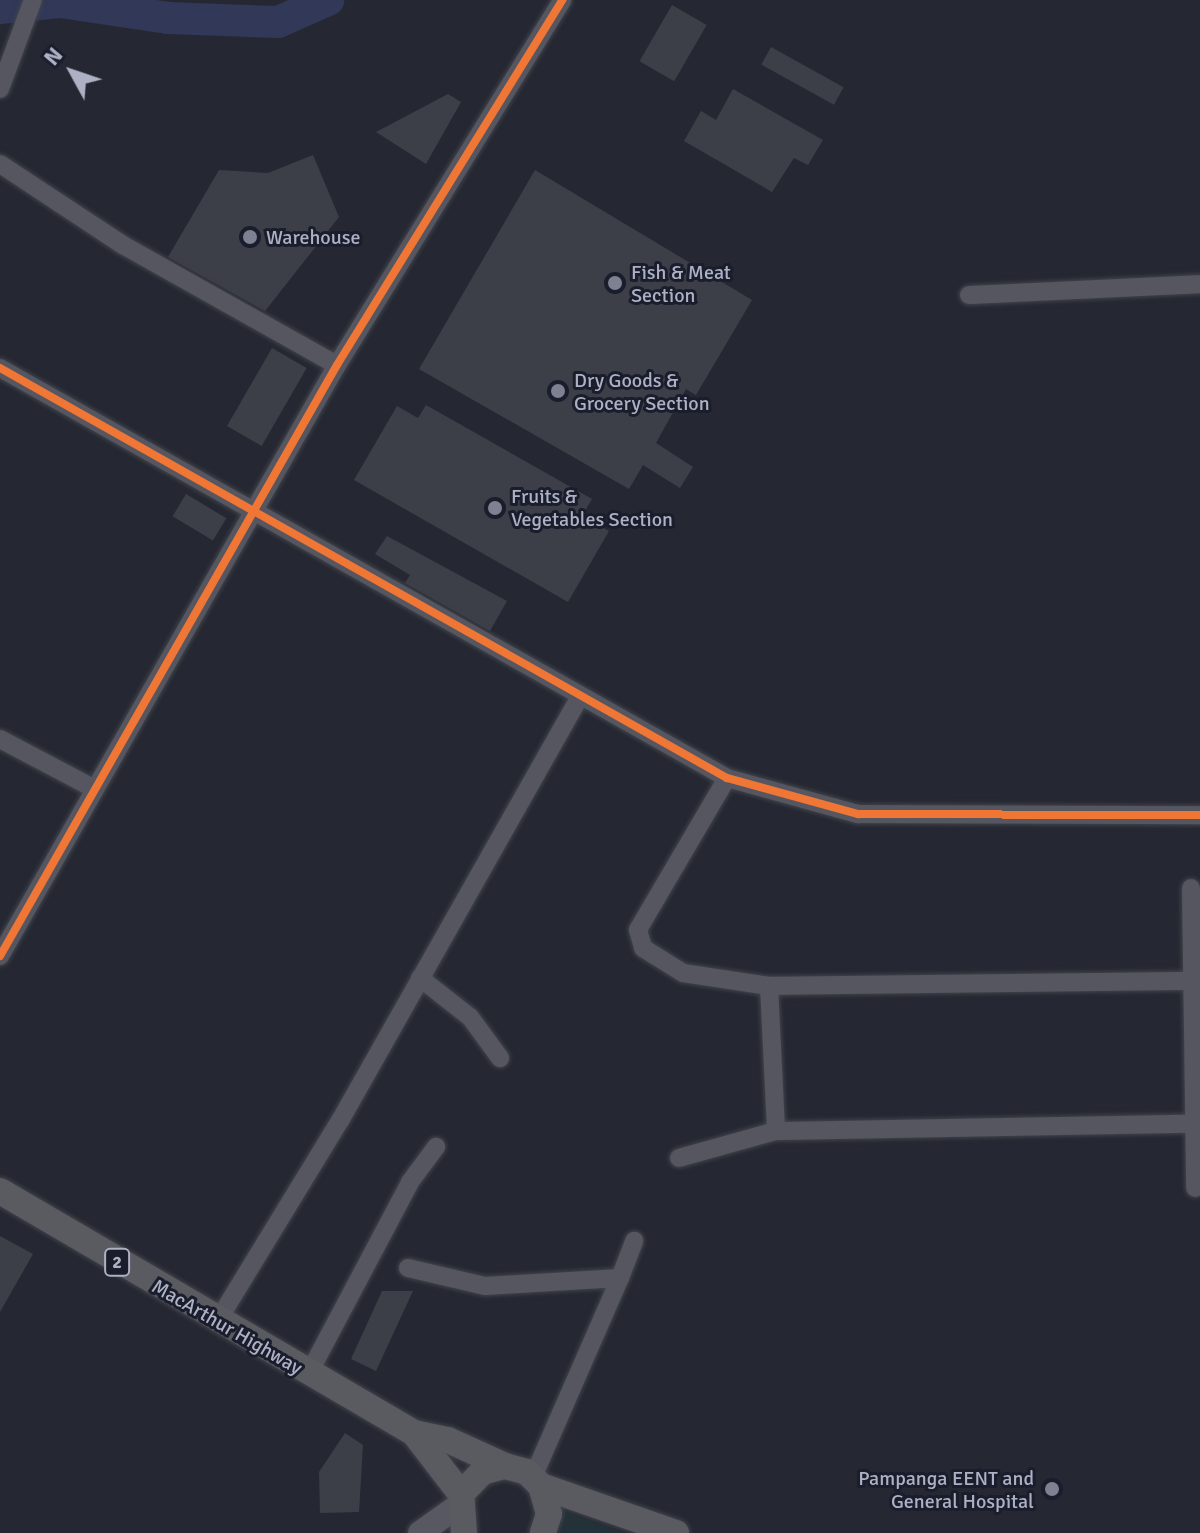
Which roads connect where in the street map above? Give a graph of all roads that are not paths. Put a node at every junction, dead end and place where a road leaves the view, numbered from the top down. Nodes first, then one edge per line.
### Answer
1 (33, 0) edge
2 (562, 0) edge
3 (0, 89) edge
4 (0, 164) edge
5 (1200, 284) edge
6 (969, 295) dead end
7 (337, 365) junction
8 (0, 368) edge
9 (255, 515) junction
10 (579, 698) junction
11 (0, 739) edge
12 (727, 778) junction
13 (93, 788) junction
14 (1200, 815) edge
15 (1191, 888) dead end
16 (0, 956) edge
17 (420, 978) junction
18 (1192, 981) junction
19 (769, 986) junction
20 (500, 1058) dead end
21 (1191, 1124) junction
22 (776, 1131) junction
23 (436, 1147) dead end
24 (679, 1158) dead end
25 (1195, 1188) dead end
26 (0, 1191) edge
27 (634, 1241) dead end
28 (408, 1268) dead end
29 (620, 1278) junction
30 (217, 1322) junction
31 (308, 1375) junction
32 (414, 1433) junction
33 (505, 1466) junction
34 (537, 1481) junction
35 (460, 1500) junction
36 (420, 1533) edge
37 (464, 1533) edge
38 (543, 1533) edge
39 (676, 1533) edge

1 - 3 street
2 - 7 street
4 - 7 street
5 - 6 street
7 - 9 street
8 - 9 street
9 - 10 street
9 - 13 street
10 - 12 street
10 - 17 street
11 - 13 street
12 - 14 street
12 - 19 street
13 - 16 street
15 - 18 street
17 - 20 street
17 - 30 street
18 - 19 street
18 - 21 street
19 - 22 street
21 - 22 street
21 - 25 street
22 - 24 street
23 - 31 street
26 - 30 highway, MacArthur Highway / 2
27 - 29 street
28 - 29 street
29 - 34 street
30 - 31 highway, MacArthur Highway / 2
31 - 32 highway, MacArthur Highway / 2
32 - 33 highway, MacArthur Highway / 2
32 - 35 highway, MacArthur Highway / 2
33 - 34 highway, MacArthur Highway / 2
33 - 35 highway
34 - 38 highway
34 - 39 highway, MacArthur Highway / 2
35 - 36 main road
35 - 37 highway, MacArthur Highway / 2

